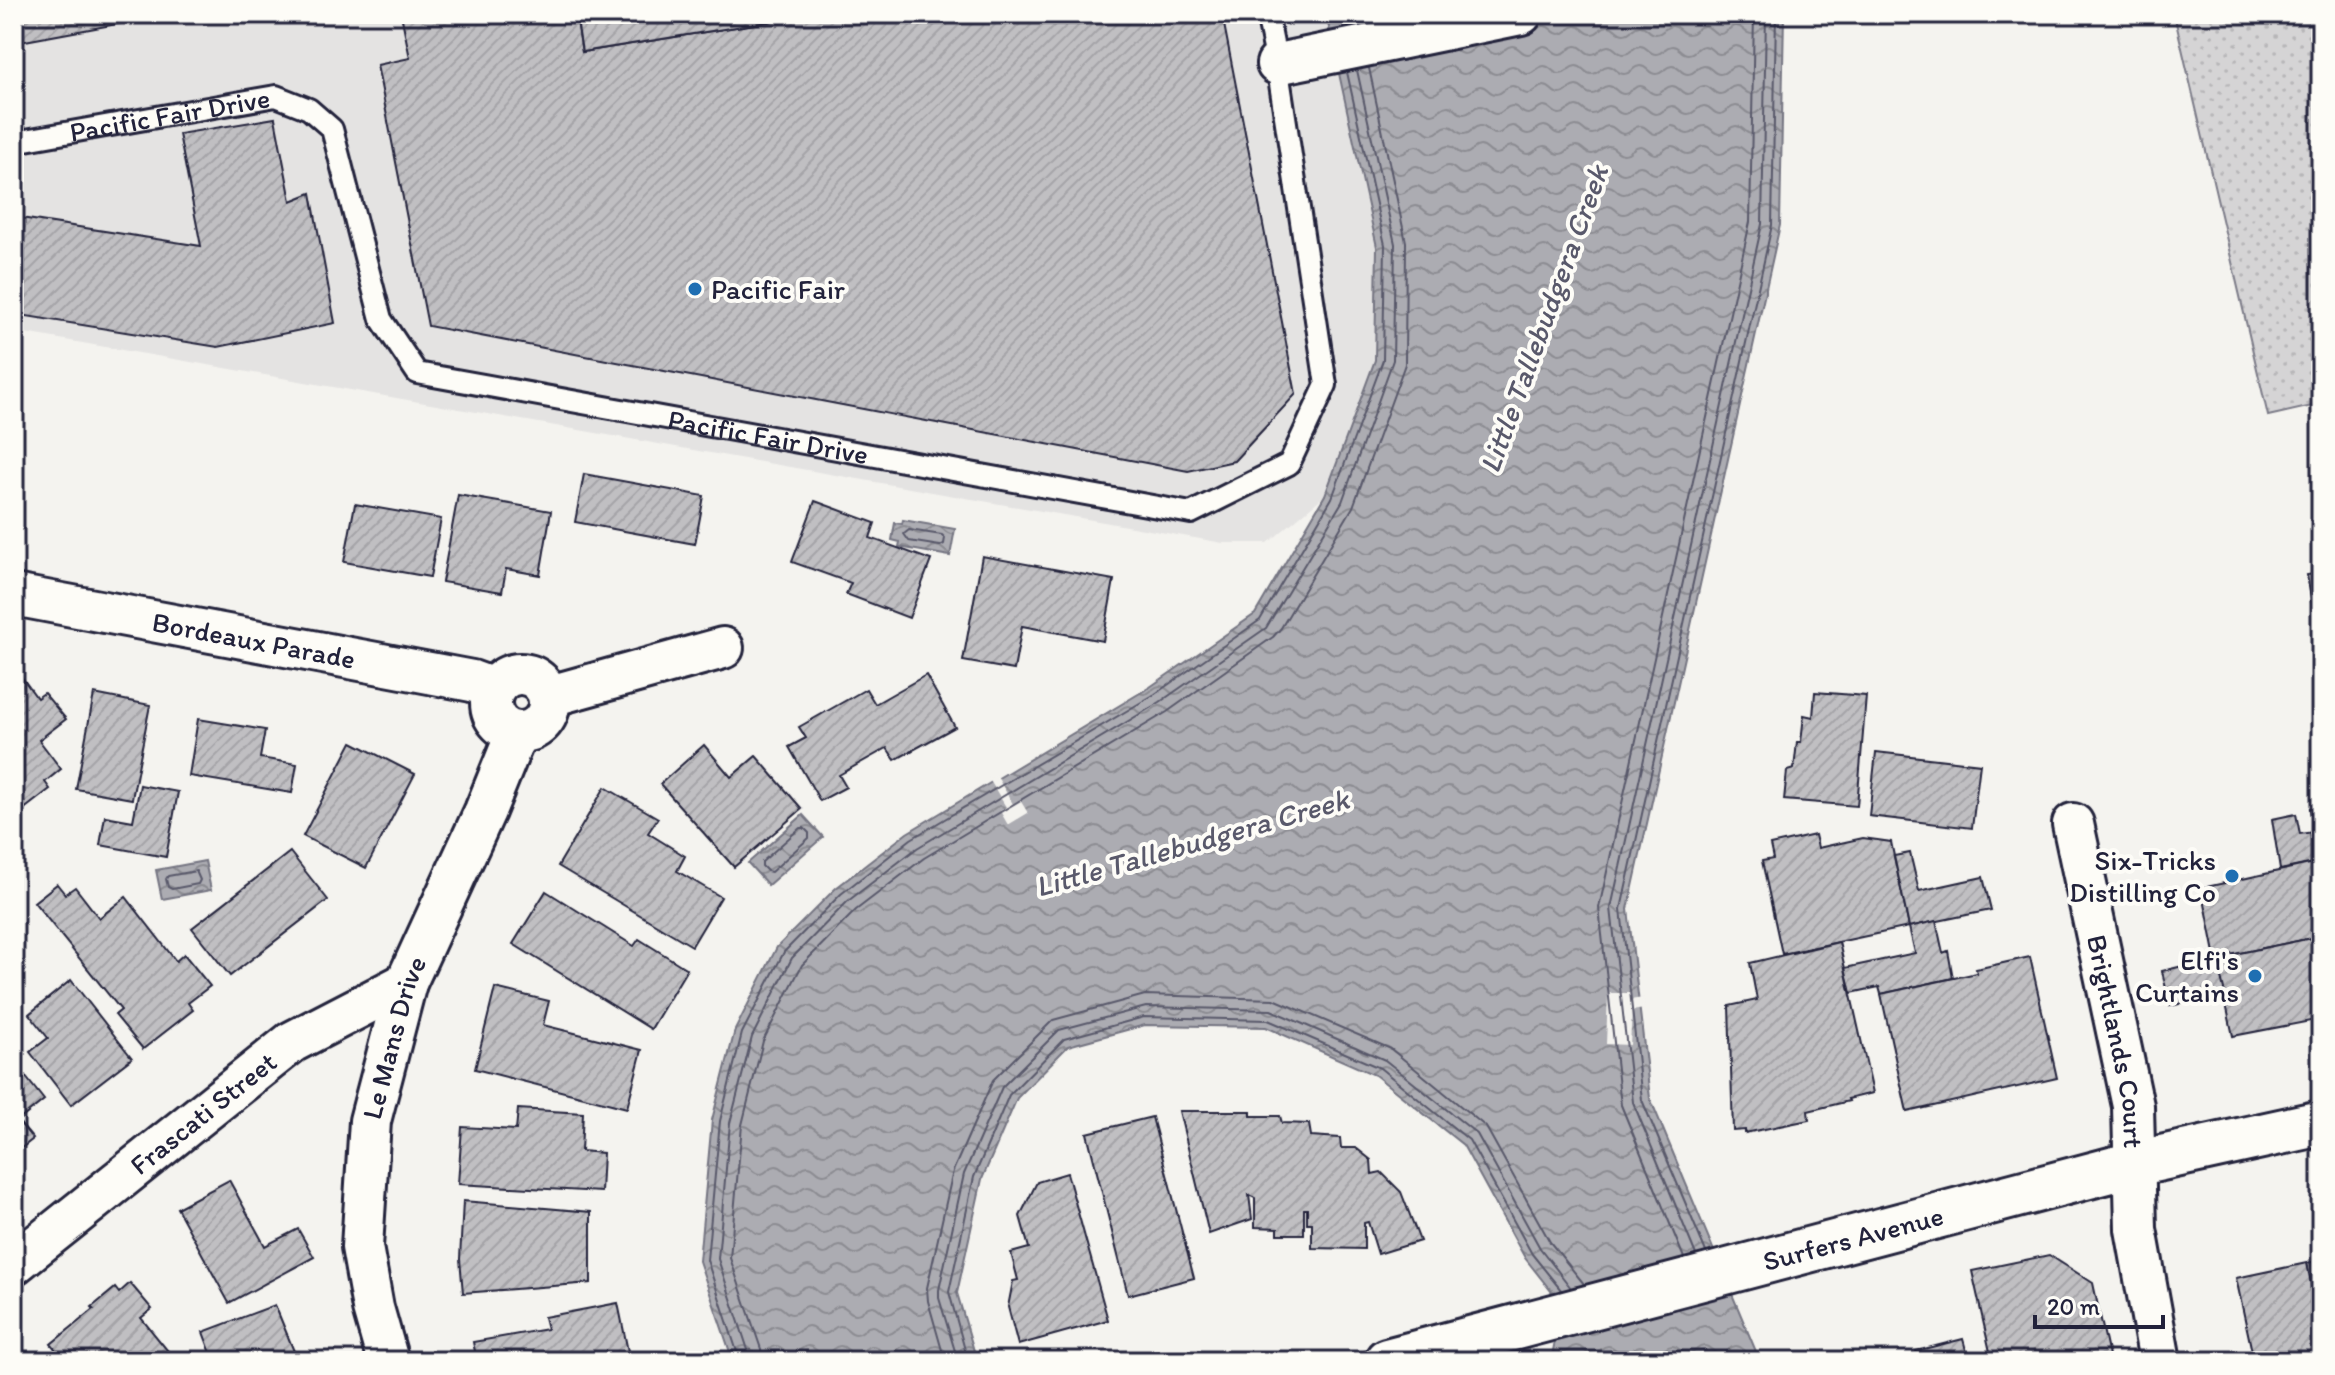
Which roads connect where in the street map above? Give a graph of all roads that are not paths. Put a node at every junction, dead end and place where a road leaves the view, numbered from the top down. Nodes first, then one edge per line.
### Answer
1 (1267, 14) edge
2 (1521, 14) edge
3 (1277, 64) junction
4 (14, 142) edge
5 (14, 595) edge
6 (723, 648) dead end
7 (494, 689) junction
8 (550, 696) junction
9 (517, 732) junction
10 (2073, 824) dead end
11 (406, 983) junction
12 (2321, 1123) edge
13 (2134, 1164) junction
14 (14, 1264) edge
15 (388, 1361) edge
16 (1387, 1361) edge
17 (2160, 1361) edge

1 - 3 lane, Pacific Fair Drive
2 - 3 street
3 - 4 lane, Pacific Fair Drive
5 - 7 street, Bordeaux Parade
6 - 8 street
7 - 8 street
7 - 9 street
8 - 9 street
9 - 11 street, Le Mans Drive
10 - 13 street, Brightlands Court
11 - 14 street, Frascati Street
11 - 15 street, Le Mans Drive
12 - 13 street, Surfers Avenue
13 - 16 street, Surfers Avenue
13 - 17 street, Brightlands Court

